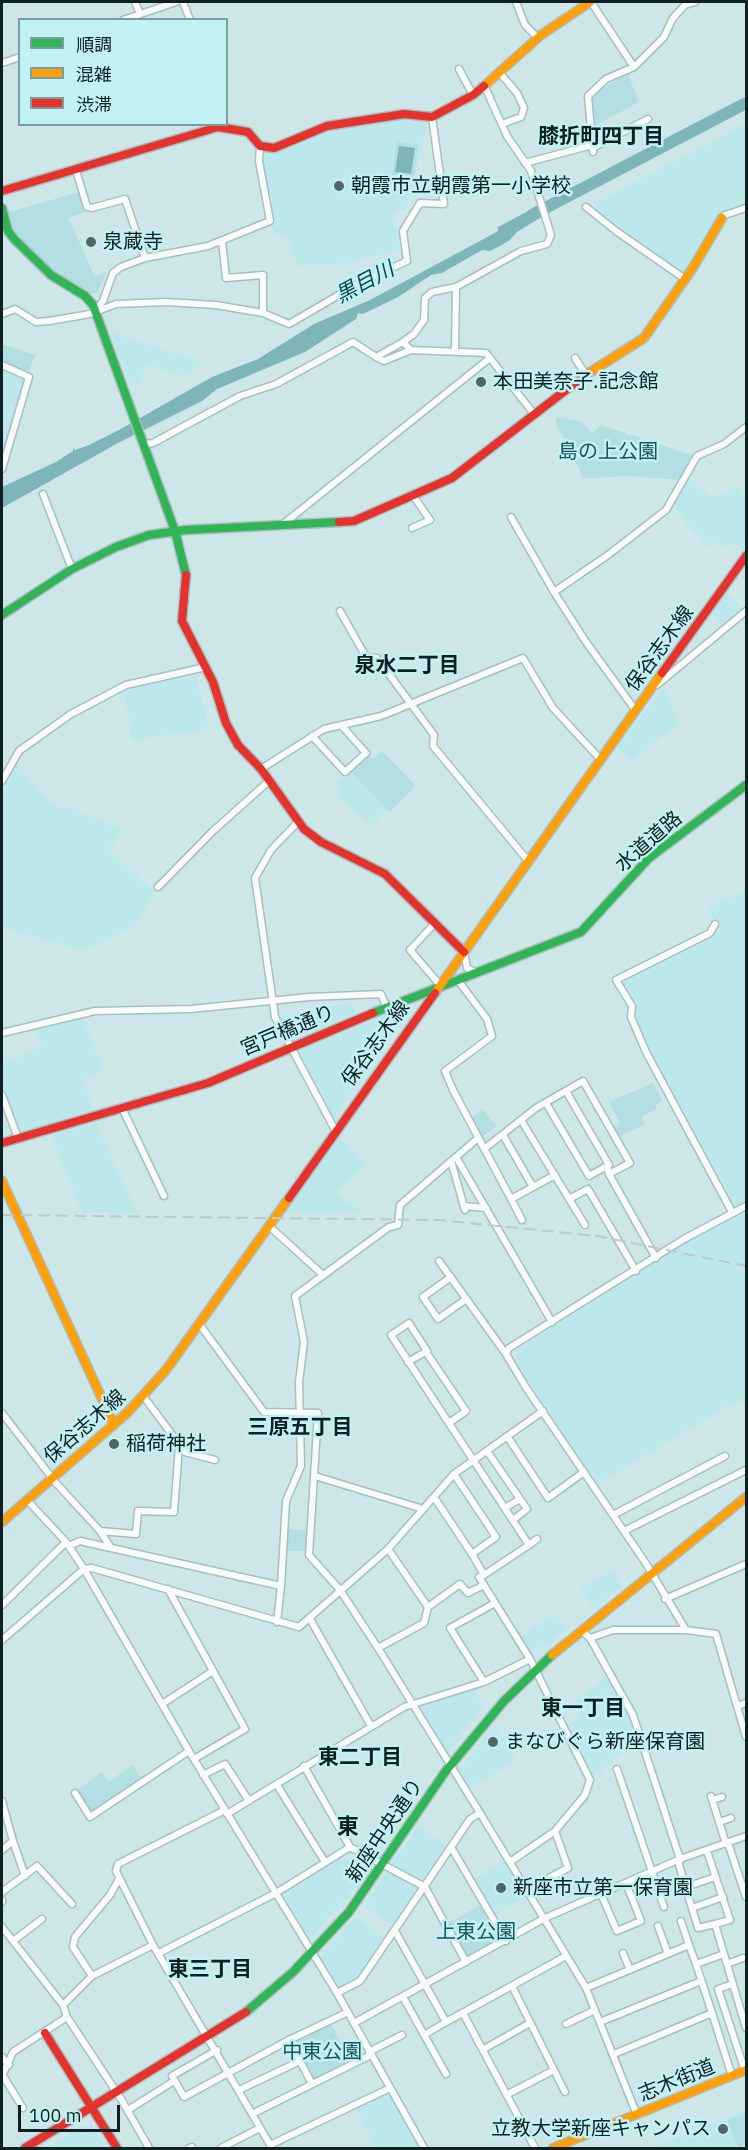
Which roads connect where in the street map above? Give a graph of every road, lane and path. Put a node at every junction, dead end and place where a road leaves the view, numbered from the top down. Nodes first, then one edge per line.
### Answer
1 (135, 2) edge
2 (172, 2) edge
3 (183, 2) edge
4 (516, 2) edge
5 (591, 2) edge
6 (690, 2) edge
7 (140, 14) junction
8 (129, 18) edge
9 (189, 18) edge
10 (538, 38) junction
11 (18, 58) edge
12 (2, 63) edge
13 (634, 67) junction
14 (459, 69) dead end
15 (500, 72) junction
16 (484, 85) junction
17 (473, 95) junction
18 (432, 117) junction
19 (648, 119) dead end
20 (502, 124) junction
21 (215, 126) edge
22 (260, 146) junction
23 (592, 148) junction
24 (525, 163) junction
25 (76, 170) junction
26 (2, 191) edge
27 (586, 207) dead end
28 (2, 208) edge
29 (747, 208) edge
30 (722, 218) joint
31 (2, 220) edge
32 (222, 241) junction
33 (145, 258) junction
34 (685, 279) junction
35 (456, 288) junction
36 (96, 311) junction
37 (263, 313) junction
38 (2, 314) edge
39 (403, 342) junction
40 (411, 350) junction
41 (455, 351) junction
42 (376, 357) junction
43 (490, 358) junction
44 (575, 358) dead end
45 (2, 365) edge
46 (586, 375) junction
47 (534, 414) junction
48 (747, 428) edge
49 (145, 444) junction
50 (2, 468) edge
51 (43, 494) dead end
52 (412, 494) junction
53 (511, 517) dead end
54 (280, 526) junction
55 (412, 528) dead end
56 (176, 531) junction
57 (747, 556) edge
58 (72, 569) junction
59 (554, 592) junction
60 (339, 611) dead end
61 (747, 611) edge
62 (2, 615) edge
63 (206, 667) junction
64 (651, 690) junction
65 (413, 704) junction
66 (636, 711) junction
67 (341, 725) junction
68 (312, 736) junction
69 (601, 760) junction
70 (261, 770) junction
71 (2, 781) edge
72 (269, 781) junction
73 (747, 785) edge
74 (297, 823) junction
75 (529, 862) junction
76 (158, 887) dead end
77 (435, 923) junction
78 (715, 924) dead end
79 (581, 932) joint
80 (464, 952) junction
81 (475, 972) junction
82 (457, 979) junction
83 (440, 985) junction
84 (271, 1000) junction
85 (387, 1008) junction
86 (2, 1033) edge
87 (290, 1048) junction
88 (566, 1091) junction
89 (2, 1095) edge
90 (546, 1103) junction
91 (123, 1110) junction
92 (521, 1120) junction
93 (334, 1130) junction
94 (503, 1135) junction
95 (18, 1138) junction
96 (477, 1139) junction
97 (2, 1143) edge
98 (485, 1151) junction
99 (453, 1159) junction
100 (607, 1166) junction
101 (609, 1174) junction
102 (555, 1175) junction
103 (589, 1176) junction
104 (2, 1181) edge
105 (533, 1187) junction
106 (582, 1192) junction
107 (164, 1197) dead end
108 (511, 1199) junction
109 (569, 1199) junction
110 (747, 1206) edge
111 (486, 1208) junction
112 (732, 1212) junction
113 (522, 1220) dead end
114 (585, 1225) dead end
115 (269, 1226) junction
116 (656, 1258) junction
117 (440, 1261) dead end
118 (636, 1271) junction
119 (323, 1275) junction
120 (451, 1277) junction
121 (465, 1299) junction
122 (552, 1322) junction
123 (200, 1325) junction
124 (426, 1352) junction
125 (506, 1354) junction
126 (408, 1362) junction
127 (144, 1397) junction
128 (543, 1411) junction
129 (2, 1413) edge
130 (302, 1413) junction
131 (449, 1423) junction
132 (114, 1425) junction
133 (507, 1436) junction
134 (178, 1446) junction
135 (487, 1450) junction
136 (725, 1456) dead end
137 (473, 1459) junction
138 (215, 1460) dead end
139 (747, 1470) edge
140 (584, 1472) junction
141 (454, 1474) junction
142 (315, 1476) junction
143 (52, 1478) junction
144 (434, 1497) junction
145 (747, 1497) edge
146 (520, 1499) junction
147 (27, 1500) junction
148 (505, 1508) junction
149 (423, 1509) junction
150 (613, 1515) junction
151 (513, 1520) junction
152 (2, 1522) edge
153 (100, 1531) junction
154 (624, 1531) junction
155 (537, 1539) dead end
156 (67, 1544) junction
157 (530, 1545) junction
158 (111, 1548) junction
159 (388, 1549) junction
160 (472, 1554) junction
161 (747, 1564) edge
162 (84, 1569) junction
163 (484, 1575) junction
164 (651, 1575) junction
165 (484, 1585) junction
166 (281, 1586) junction
167 (168, 1589) junction
168 (340, 1590) junction
169 (665, 1599) junction
170 (495, 1603) junction
171 (2, 1605) edge
172 (428, 1607) junction
173 (310, 1619) junction
174 (277, 1622) junction
175 (581, 1630) junction
176 (686, 1630) junction
177 (590, 1638) junction
178 (2, 1640) edge
179 (378, 1647) junction
180 (530, 1659) junction
181 (536, 1669) junction
182 (213, 1671) junction
183 (484, 1682) junction
184 (414, 1703) junction
185 (747, 1703) edge
186 (162, 1704) junction
187 (737, 1706) junction
188 (371, 1726) junction
189 (746, 1735) edge
190 (189, 1751) junction
191 (194, 1759) junction
192 (450, 1765) junction
193 (304, 1766) junction
194 (617, 1769) dead end
195 (203, 1775) junction
196 (277, 1785) junction
197 (75, 1793) dead end
198 (722, 1797) dead end
199 (2, 1801) edge
200 (249, 1801) junction
201 (226, 1812) junction
202 (480, 1813) junction
203 (731, 1818) dead end
204 (719, 1822) junction
205 (555, 1831) junction
206 (747, 1836) edge
207 (13, 1841) junction
208 (727, 1843) junction
209 (350, 1847) junction
210 (451, 1847) junction
211 (2, 1850) edge
212 (707, 1851) junction
213 (680, 1859) junction
214 (325, 1862) junction
215 (510, 1862) junction
216 (382, 1863) junction
217 (652, 1871) junction
218 (25, 1876) junction
219 (716, 1877) junction
220 (119, 1879) junction
221 (626, 1883) junction
222 (425, 1887) junction
223 (686, 1887) junction
224 (528, 1889) junction
225 (2, 1892) edge
226 (276, 1893) junction
227 (601, 1894) junction
228 (723, 1897) junction
229 (747, 1897) edge
230 (72, 1904) dead end
231 (664, 1907) dead end
232 (692, 1908) junction
233 (545, 1918) junction
234 (42, 1920) dead end
235 (681, 1921) dead end
236 (715, 1924) junction
237 (658, 1926) dead end
238 (2, 1927) edge
239 (395, 1931) junction
240 (13, 1941) junction
241 (506, 1941) junction
242 (153, 1945) junction
243 (689, 1946) junction
244 (159, 1953) junction
245 (312, 1953) junction
246 (623, 1953) dead end
247 (668, 1954) junction
248 (724, 1954) junction
249 (566, 1956) junction
250 (743, 1958) dead end
251 (466, 1962) junction
252 (696, 1964) junction
253 (727, 1964) junction
254 (630, 1970) junction
255 (92, 1976) junction
256 (701, 1981) junction
257 (733, 1984) junction
258 (426, 1985) junction
259 (512, 1986) junction
260 (586, 1988) junction
261 (337, 1993) junction
262 (403, 1997) junction
263 (743, 2005) edge
264 (63, 2006) junction
265 (595, 2010) junction
266 (348, 2012) junction
267 (463, 2013) junction
268 (712, 2013) junction
269 (68, 2017) junction
270 (446, 2022) junction
271 (600, 2022) junction
272 (354, 2023) junction
273 (530, 2023) junction
274 (566, 2024) dead end
275 (747, 2028) edge
276 (45, 2033) junction
277 (402, 2035) dead end
278 (424, 2036) junction
279 (208, 2037) junction
280 (289, 2040) junction
281 (484, 2049) junction
282 (217, 2050) junction
283 (370, 2054) junction
284 (614, 2054) junction
285 (2, 2057) edge
286 (300, 2061) junction
287 (9, 2065) junction
288 (554, 2070) junction
289 (228, 2071) junction
290 (746, 2071) edge
291 (446, 2074) dead end
292 (2, 2075) edge
293 (732, 2076) junction
294 (174, 2081) junction
295 (312, 2084) junction
296 (390, 2088) junction
297 (239, 2090) junction
298 (566, 2092) dead end
299 (117, 2093) junction
300 (508, 2094) junction
301 (23, 2108) dead end
302 (92, 2108) junction
303 (128, 2110) junction
304 (252, 2114) junction
305 (637, 2115) junction
306 (260, 2128) junction
307 (271, 2147) edge
308 (25, 2148) edge
309 (117, 2148) edge
310 (149, 2148) edge
311 (221, 2148) edge
312 (424, 2148) edge
313 (535, 2148) edge
314 (553, 2148) edge

1 - 7 street
2 - 7 street
3 - 9 street
4 - 10 street
5 - 10 street
5 - 13 street
6 - 13 street
7 - 8 street
10 - 15 street
11 - 12 street
13 - 23 street
14 - 17 street
15 - 16 street
15 - 20 street
16 - 17 street
16 - 20 street
17 - 18 street
18 - 22 street
18 - 37 street
19 - 23 street
20 - 24 street
21 - 22 street
21 - 25 street
22 - 32 street
23 - 24 street
24 - 35 street
25 - 26 street
25 - 33 street
27 - 34 street
28 - 31 street
29 - 30 street
30 - 34 street
31 - 36 street
32 - 33 street
32 - 37 street
33 - 36 street
34 - 46 street
35 - 39 street
35 - 41 street
36 - 37 street
36 - 38 street
36 - 49 street
39 - 40 street
39 - 42 street
40 - 41 street
40 - 42 street
41 - 43 street
42 - 49 street
43 - 47 street
43 - 54 street
44 - 46 street
45 - 50 street
46 - 47 street
47 - 52 street
48 - 59 street
49 - 56 street
51 - 58 street
52 - 54 street
52 - 55 street
53 - 59 street
54 - 56 street
56 - 58 street
56 - 63 street
57 - 64 street, 保谷志木線
58 - 62 street
59 - 66 street
60 - 65 street
61 - 64 street
63 - 70 street
63 - 71 street
64 - 66 street, 保谷志木線
65 - 67 street
65 - 69 street
65 - 75 street
66 - 69 street, 保谷志木線
67 - 68 street
67 - 68 street
68 - 70 street
69 - 75 street, 保谷志木線
70 - 72 street
72 - 74 street
72 - 76 street
73 - 79 street, 水道道路
74 - 77 street
74 - 84 street
75 - 80 street, 保谷志木線
77 - 80 street
77 - 83 street
78 - 112 street
79 - 81 street, 宮戸橋通り
80 - 81 street
80 - 83 street, 保谷志木線
81 - 82 street, 宮戸橋通り
82 - 83 street, 宮戸橋通り
82 - 96 street
83 - 85 street, 宮戸橋通り
83 - 93 street, 保谷志木線
84 - 85 street
84 - 86 street
84 - 87 street
85 - 87 street, 宮戸橋通り
87 - 91 street, 宮戸橋通り
87 - 93 street
88 - 90 street
88 - 100 street
88 - 101 street
89 - 95 street
90 - 92 street
90 - 103 street
91 - 95 street, 宮戸橋通り
91 - 107 street
92 - 94 street
92 - 102 street
93 - 115 street, 保谷志木線
94 - 98 street
94 - 105 street
95 - 97 street, 宮戸橋通り
96 - 98 street
96 - 99 street
98 - 108 street
99 - 111 street
99 - 111 street
99 - 119 street
100 - 101 street
100 - 103 street
101 - 116 street
102 - 105 street
102 - 109 street
103 - 106 street
104 - 132 street
105 - 108 street
106 - 109 street
106 - 118 street
108 - 113 street
109 - 114 street
110 - 112 street
111 - 122 street
112 - 116 street
115 - 119 street
115 - 123 street, 保谷志木線
116 - 118 street
117 - 120 street
118 - 122 street
119 - 130 street
120 - 121 street
120 - 121 street
121 - 125 street
122 - 125 street
123 - 127 street, 保谷志木線
123 - 130 street
124 - 126 street
124 - 126 street
124 - 131 street
125 - 128 street
126 - 131 street
127 - 132 street, 保谷志木線
127 - 134 street
128 - 133 street
128 - 140 street
129 - 143 street
130 - 142 street
130 - 166 street
131 - 137 street
132 - 143 street, 保谷志木線
133 - 135 street
133 - 140 street
134 - 138 street
134 - 153 street
135 - 137 street
135 - 146 street
136 - 150 street
137 - 141 street
137 - 148 street
139 - 154 street
140 - 150 street
141 - 144 street
141 - 160 street
142 - 149 street
142 - 168 street
143 - 147 street, 保谷志木線
143 - 153 street
144 - 149 street
144 - 160 street
145 - 164 street, 新座中央通り
146 - 148 street
146 - 151 street
147 - 152 street, 保谷志木線
147 - 156 street
148 - 151 street
149 - 159 street
150 - 154 street
151 - 157 street
153 - 158 street
154 - 164 street
155 - 157 street
156 - 158 street
156 - 162 street
156 - 171 street
157 - 163 street
158 - 166 street
159 - 168 street
159 - 172 street
160 - 163 street
161 - 169 street
162 - 167 street
162 - 178 street
162 - 186 street
163 - 165 street
164 - 169 street
164 - 175 street, 新座中央通り
165 - 170 street
165 - 172 street
166 - 174 street
167 - 174 street
167 - 182 street
168 - 173 street
168 - 179 street
169 - 176 street
170 - 180 street
170 - 183 street
172 - 179 street
173 - 174 street
173 - 188 street
175 - 177 street
175 - 181 street, 新座中央通り
176 - 177 street
176 - 187 street
177 - 213 street
179 - 184 street
180 - 181 street
180 - 183 street
181 - 192 street, 新座中央通り
181 - 205 street
182 - 186 street
182 - 191 street
183 - 184 street
184 - 188 street
184 - 192 street
185 - 187 street
186 - 190 street
187 - 189 street
188 - 193 street
190 - 191 street
190 - 197 street
191 - 195 street
192 - 202 street
192 - 216 street, 新座中央通り
193 - 196 street
193 - 209 street
194 - 217 street
195 - 200 street
195 - 201 street
196 - 200 street
196 - 214 street
198 - 204 street
199 - 207 street
200 - 201 street
201 - 220 street
201 - 226 street
202 - 210 street
202 - 215 street
203 - 204 street
204 - 208 street
205 - 215 street
205 - 224 street
206 - 208 street
207 - 211 street
207 - 218 street
208 - 212 street
208 - 229 street
209 - 214 street
209 - 216 street
210 - 222 street
210 - 241 street
212 - 213 street
212 - 219 street
213 - 217 street
213 - 223 street
214 - 226 street
215 - 224 street
216 - 222 street
216 - 245 street, 新座中央通り
217 - 221 street
217 - 231 street
218 - 225 street
218 - 230 street
219 - 223 street
219 - 228 street
220 - 242 street
220 - 255 street
221 - 227 street
221 - 227 street
222 - 239 street
222 - 251 street
223 - 232 street
224 - 233 street
226 - 244 street
226 - 245 street
227 - 233 street
228 - 232 street
228 - 236 street
232 - 236 street
233 - 241 street
233 - 249 street
234 - 240 street
235 - 243 street
236 - 248 street
237 - 247 street
238 - 240 street
239 - 258 street
239 - 261 street
240 - 264 street
241 - 251 street
242 - 244 street
242 - 255 street
243 - 247 street
243 - 252 street
244 - 279 street
245 - 261 street
245 - 279 street, 新座中央通り
246 - 254 street
247 - 254 street
248 - 252 street
248 - 253 street
249 - 259 street
249 - 260 street
250 - 253 street
251 - 258 street
252 - 256 street
253 - 257 street
254 - 260 street
255 - 264 street
256 - 268 street
256 - 271 street
257 - 263 street
257 - 290 street
258 - 262 street
258 - 270 street
259 - 267 street
259 - 273 street
260 - 265 street
261 - 266 street
262 - 272 street
262 - 278 street
263 - 275 street
264 - 269 street
265 - 271 street
265 - 274 street
266 - 272 street
266 - 280 street
267 - 270 street
267 - 281 street
268 - 284 street
268 - 293 street
269 - 276 street
269 - 299 street
270 - 278 street
271 - 284 street
272 - 283 street
273 - 281 street
273 - 288 street
276 - 287 street
276 - 302 street
277 - 283 street
278 - 291 street
279 - 282 street
279 - 299 street, 新座中央通り
280 - 286 street
280 - 289 street
281 - 300 street
282 - 289 street
282 - 294 street
283 - 295 street
283 - 296 street
284 - 305 street
285 - 287 street
286 - 295 street
286 - 297 street
287 - 292 street
288 - 298 street
288 - 300 street
289 - 294 street
289 - 297 street
290 - 293 street, 志木街道
292 - 301 street
293 - 305 street, 志木街道
294 - 303 street
295 - 304 street
296 - 307 street
296 - 312 street
297 - 304 street
299 - 302 street, 新座中央通り
299 - 303 street
300 - 313 street
302 - 308 street, 新座中央通り
302 - 309 street
303 - 310 street
304 - 306 street
305 - 314 street, 志木街道
306 - 307 street
306 - 311 street

